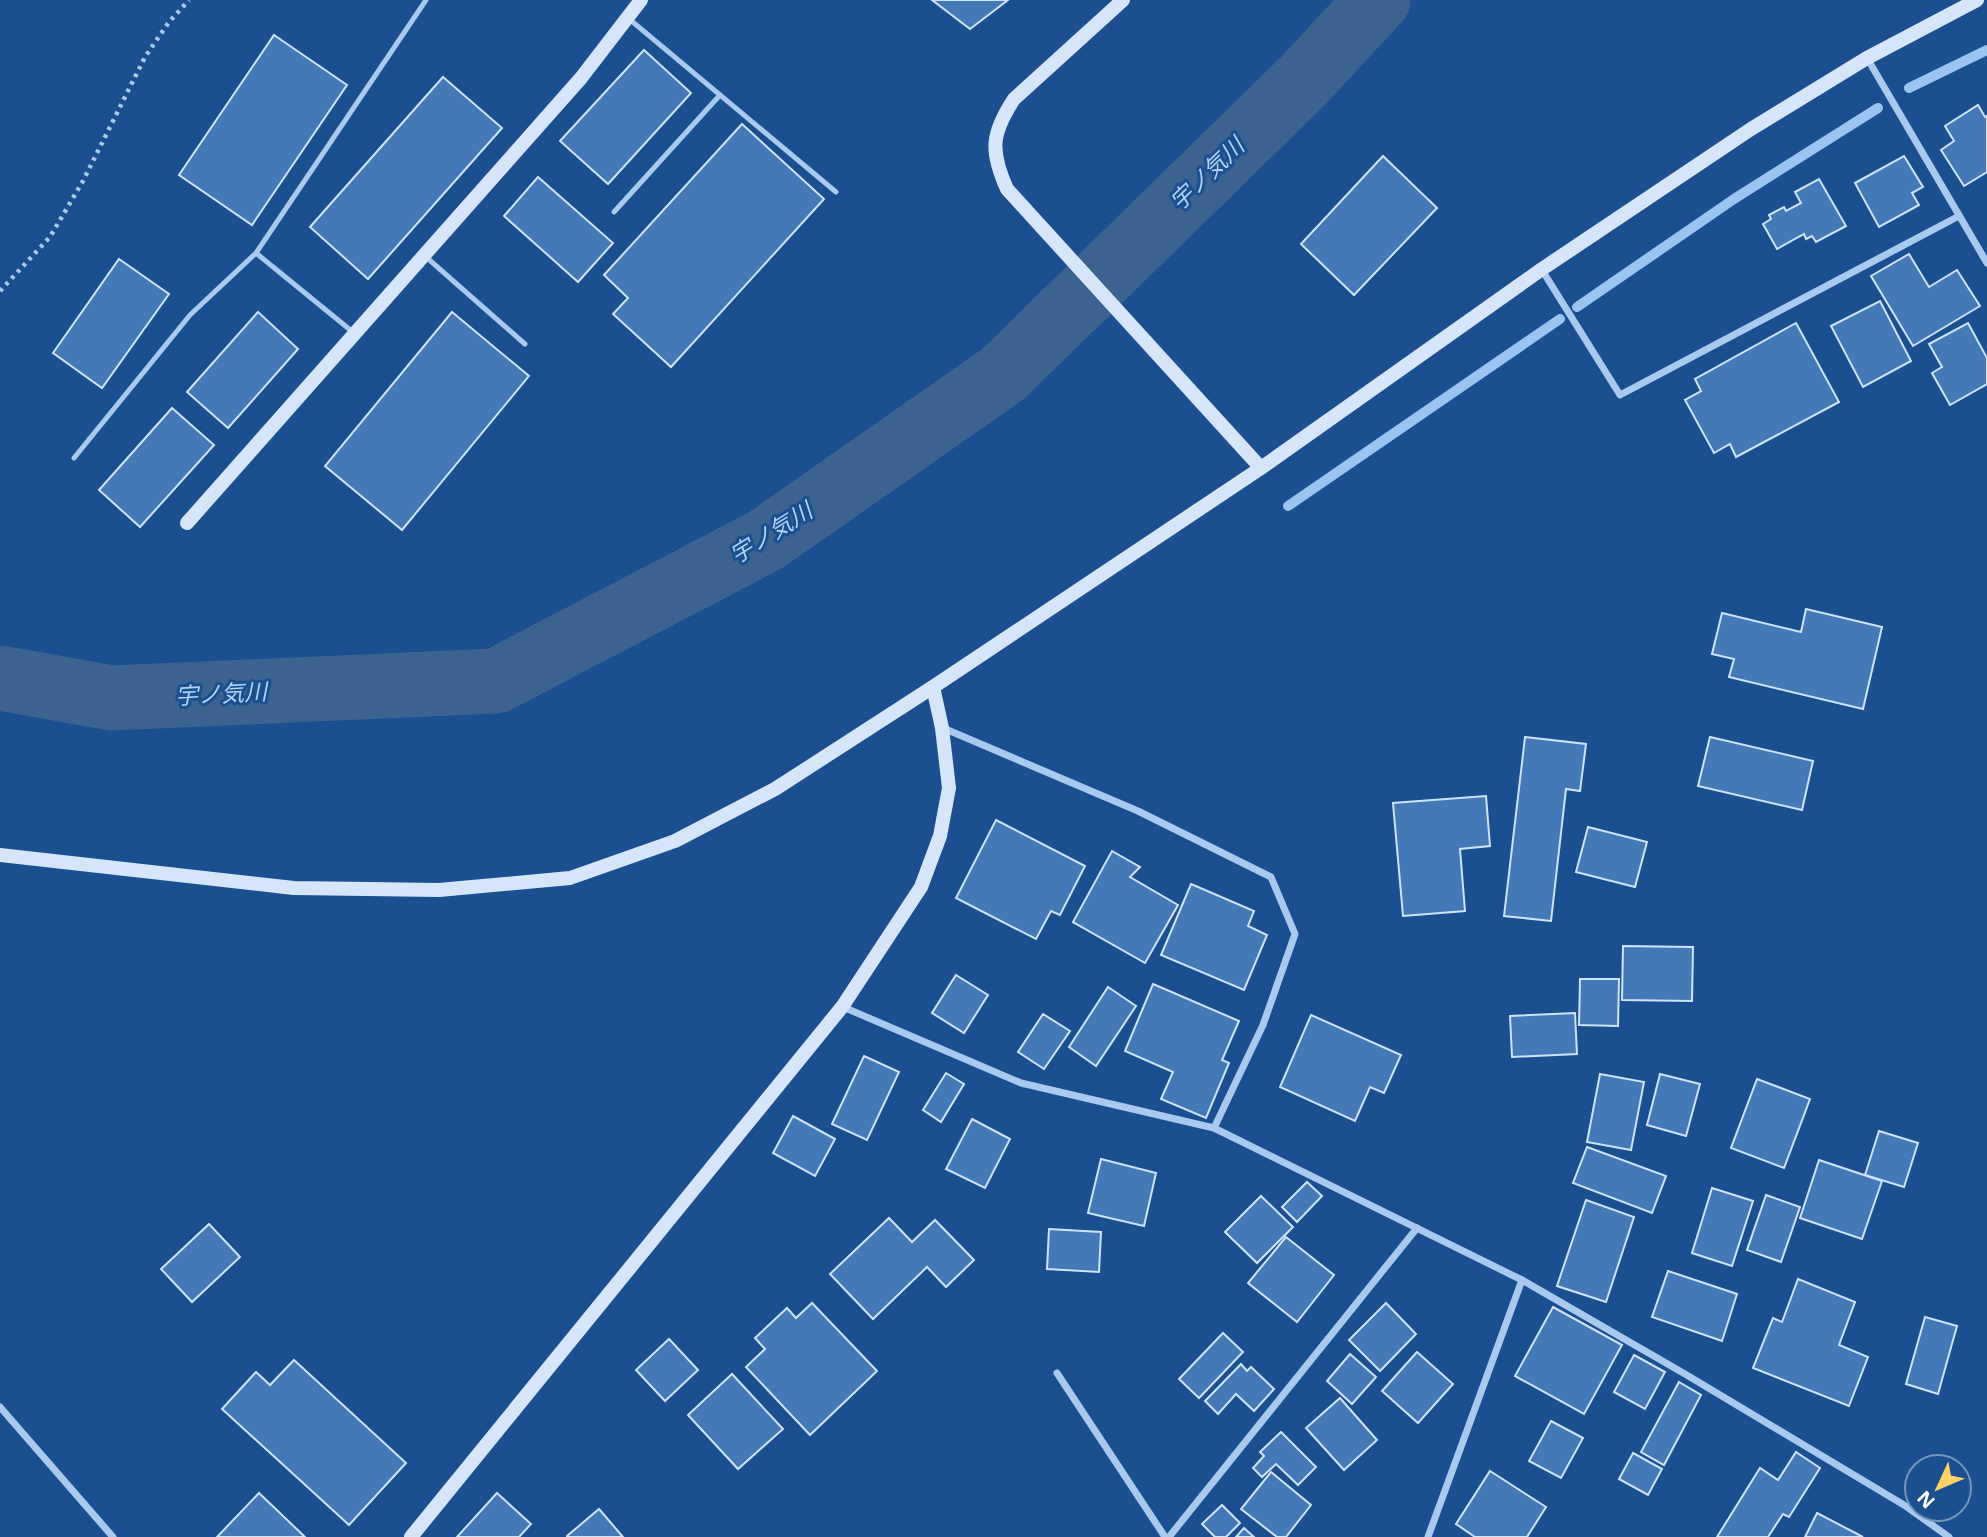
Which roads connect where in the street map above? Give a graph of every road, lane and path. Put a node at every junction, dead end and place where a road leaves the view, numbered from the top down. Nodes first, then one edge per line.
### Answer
1 (190, 0) edge
2 (426, 0) edge
3 (641, 0) edge
4 (1123, 0) edge
5 (1977, 0) edge
6 (628, 18) junction
7 (1867, 58) junction
8 (720, 95) junction
9 (836, 192) dead end
10 (614, 212) dead end
11 (1959, 216) junction
12 (256, 253) junction
13 (424, 255) junction
14 (1987, 263) edge
15 (1542, 269) junction
16 (0, 291) edge
17 (355, 333) junction
18 (525, 344) dead end
19 (74, 458) dead end
20 (1261, 468) junction
21 (187, 523) dead end
22 (933, 687) junction
23 (942, 728) junction
24 (0, 855) edge
25 (842, 1007) junction
26 (1214, 1128) junction
27 (1417, 1228) junction
28 (1522, 1280) junction
29 (1057, 1373) dead end
30 (0, 1407) edge
31 (113, 1537) edge
32 (411, 1537) edge
33 (1167, 1537) edge
34 (1428, 1537) edge
35 (1949, 1537) edge

1 - 16 path
2 - 12 lane
3 - 6 street
4 - 20 street
5 - 7 street
6 - 8 lane
6 - 13 street
7 - 11 street
7 - 15 street
8 - 9 lane
8 - 10 lane
11 - 14 street
11 - 15 street
12 - 17 lane
12 - 19 lane
13 - 17 street
13 - 18 lane
15 - 20 street
17 - 21 street
20 - 22 street
22 - 23 street
22 - 24 street
23 - 25 street
23 - 26 street
25 - 26 street
25 - 32 street
26 - 27 street
27 - 28 street
27 - 33 street
28 - 34 street
28 - 35 street
29 - 33 street
30 - 31 street

